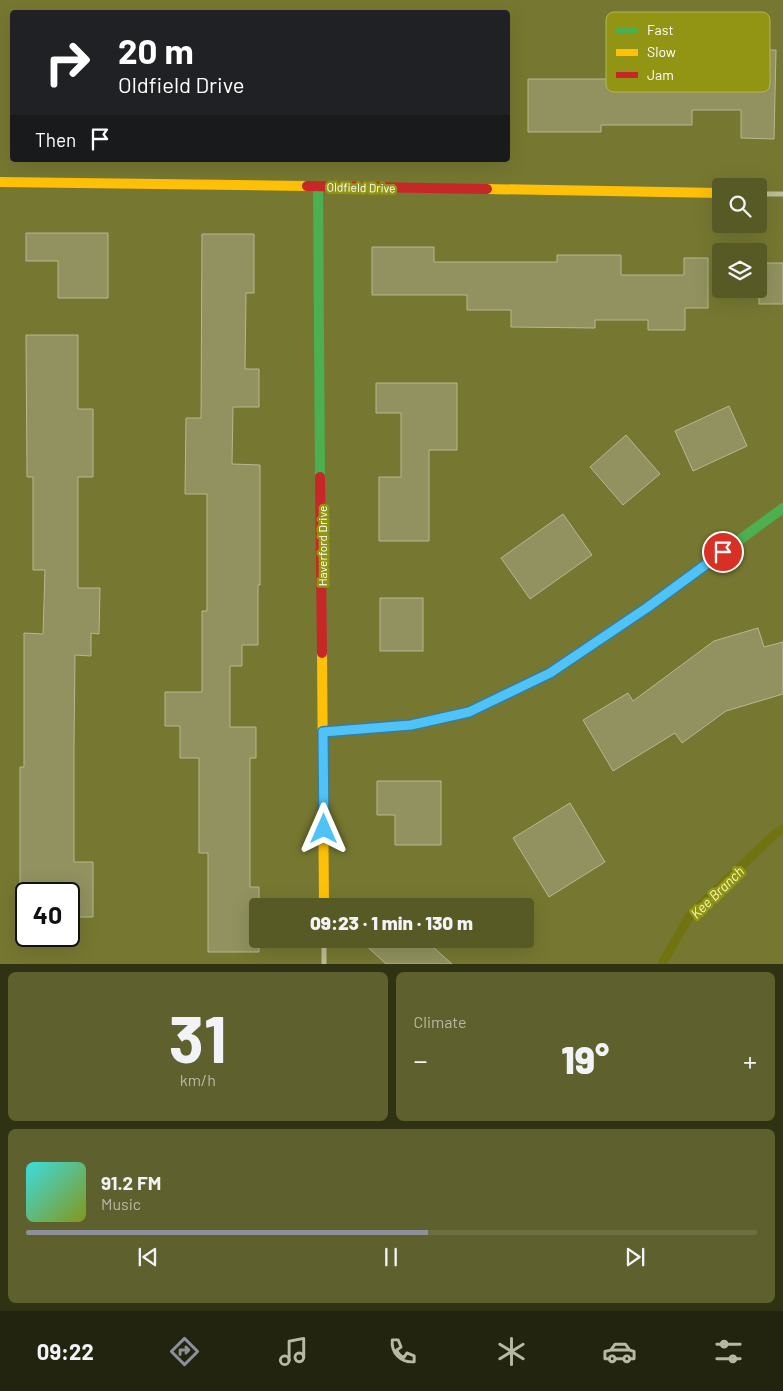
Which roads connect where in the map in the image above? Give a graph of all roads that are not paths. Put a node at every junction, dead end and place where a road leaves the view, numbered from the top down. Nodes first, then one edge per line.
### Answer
1 (0, 182) edge
2 (318, 186) junction
3 (712, 193) edge
4 (767, 194) edge
5 (783, 194) edge
6 (783, 508) edge
7 (323, 732) junction
8 (324, 898) edge
9 (324, 948) edge
10 (324, 964) edge

1 - 2 street, Oldfield Drive
2 - 3 street, Oldfield Drive
2 - 7 street, Haverford Drive
4 - 5 street
6 - 7 street
7 - 8 street, Haverford Drive
9 - 10 street

